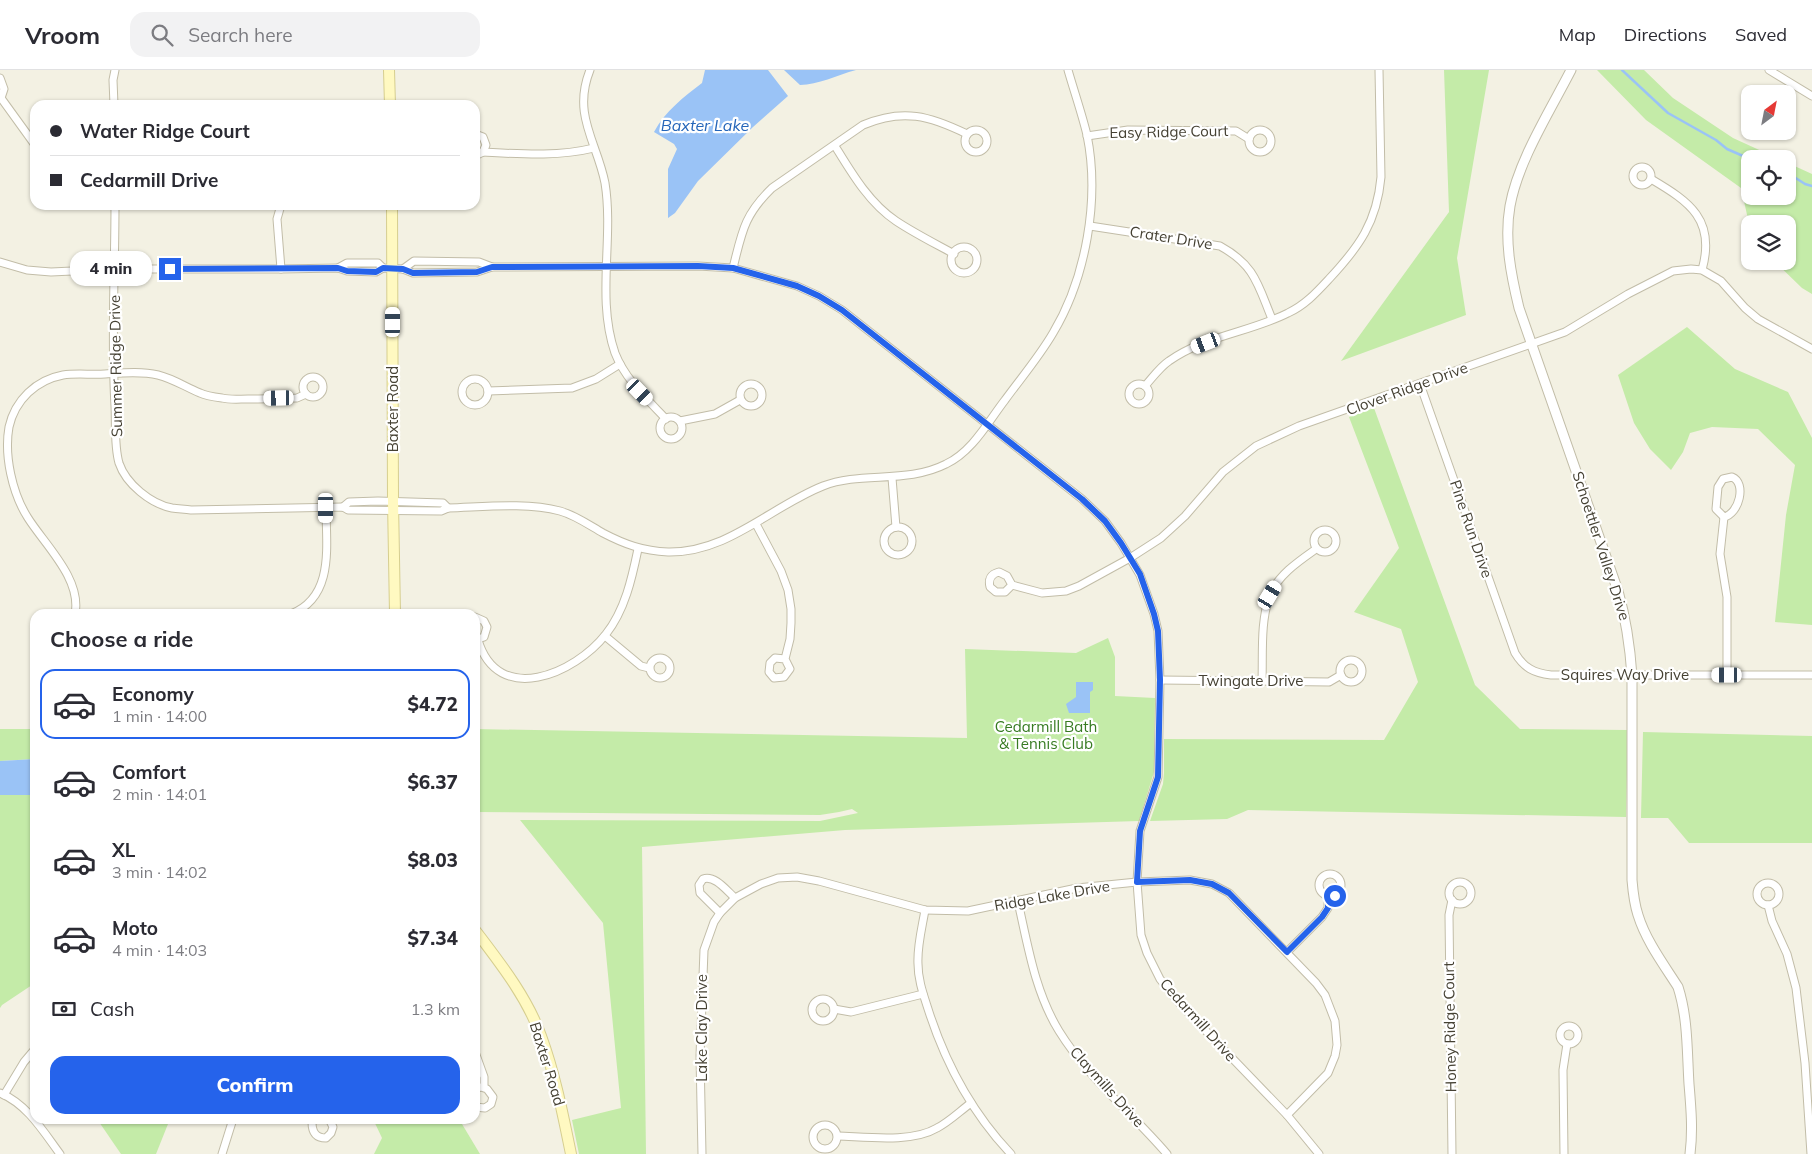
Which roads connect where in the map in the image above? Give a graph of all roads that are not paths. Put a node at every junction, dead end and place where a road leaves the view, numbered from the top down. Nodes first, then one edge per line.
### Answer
1 (116, 70) edge
2 (389, 70) edge
3 (590, 70) edge
4 (1068, 70) edge
5 (1379, 70) edge
6 (1571, 70) edge
7 (1769, 70) edge
8 (0, 78) edge
9 (1812, 96) edge
10 (0, 98) edge
11 (114, 100) edge
12 (390, 100) edge
13 (967, 134) dead end
14 (480, 135) edge
15 (1087, 136) junction
16 (30, 137) edge
17 (1249, 138) dead end
18 (835, 146) junction
19 (594, 148) junction
20 (483, 152) junction
21 (480, 154) edge
22 (1651, 179) dead end
23 (115, 210) edge
24 (279, 210) edge
25 (392, 210) edge
26 (1090, 226) junction
27 (954, 254) dead end
28 (0, 262) edge
29 (492, 267) junction
30 (606, 268) junction
31 (733, 268) junction
32 (115, 269) junction
33 (280, 269) junction
34 (393, 269) junction
35 (1702, 270) junction
36 (1272, 319) junction
37 (1532, 344) junction
38 (1812, 349) edge
39 (620, 364) junction
40 (113, 374) junction
41 (1420, 384) junction
42 (1145, 386) dead end
43 (488, 391) dead end
44 (306, 394) dead end
45 (740, 400) dead end
46 (666, 418) junction
47 (680, 421) junction
48 (986, 424) junction
49 (892, 478) junction
50 (393, 506) junction
51 (326, 508) junction
52 (1724, 517) junction
53 (756, 524) junction
54 (896, 527) junction
55 (1316, 548) dead end
56 (638, 549) junction
57 (1130, 558) junction
58 (1012, 585) dead end
59 (76, 609) edge
60 (299, 609) edge
61 (395, 609) edge
62 (480, 619) edge
63 (605, 636) junction
64 (480, 638) edge
65 (480, 649) edge
66 (785, 659) dead end
67 (649, 668) dead end
68 (1529, 670) joint
69 (1812, 674) edge
70 (1341, 675) dead end
71 (1727, 675) junction
72 (1632, 676) junction
73 (1160, 680) junction
74 (1262, 681) junction
75 (1137, 882) junction
76 (1328, 897) dead end
77 (735, 898) junction
78 (1452, 900) dead end
79 (1018, 902) junction
80 (1768, 905) dead end
81 (925, 910) junction
82 (722, 911) junction
83 (480, 937) edge
84 (1287, 952) junction
85 (923, 994) junction
86 (834, 1009) dead end
87 (1567, 1044) dead end
88 (30, 1055) edge
89 (480, 1066) edge
90 (484, 1087) junction
91 (480, 1088) edge
92 (2, 1094) edge
93 (971, 1103) junction
94 (480, 1108) edge
95 (1810, 1111) edge
96 (1288, 1115) junction
97 (30, 1116) edge
98 (38, 1124) edge
99 (231, 1124) edge
100 (312, 1124) edge
101 (332, 1124) edge
102 (838, 1136) dead end
103 (60, 1154) edge
104 (222, 1154) edge
105 (571, 1154) edge
106 (702, 1154) edge
107 (1011, 1154) edge
108 (1167, 1154) edge
109 (1319, 1154) edge
110 (1452, 1154) edge
111 (1564, 1154) edge
112 (1690, 1154) edge
113 (1811, 1154) edge

1 - 11 street
2 - 12 main road
3 - 19 street
4 - 15 street, Summer Ridge Drive
5 - 36 street
6 - 37 street, Schoettler Valley Drive
7 - 9 street
8 - 10 street
10 - 16 street
13 - 18 street
14 - 20 street
15 - 17 street, Easy Ridge Court
15 - 26 street, Summer Ridge Drive
18 - 27 street
18 - 31 street
19 - 20 street
19 - 30 street
20 - 21 street
22 - 35 street
23 - 32 street, Summer Ridge Drive
24 - 33 street
25 - 34 main road, Baxter Road
26 - 36 street, Crater Drive
26 - 48 street, Summer Ridge Drive
28 - 32 street, Cedarmill Drive
29 - 30 street, Cedarmill Drive
29 - 34 street, Cedarmill Drive
29 - 34 street, Cedarmill Drive
30 - 31 street, Cedarmill Drive
30 - 39 street
31 - 48 street, Cedarmill Drive
32 - 33 street, Cedarmill Drive
32 - 40 street, Summer Ridge Drive
33 - 34 street, Cedarmill Drive
34 - 50 main road, Baxter Road
35 - 37 street, Clover Ridge Drive
35 - 38 street
36 - 42 street
37 - 41 street, Clover Ridge Drive
37 - 72 street, Schoettler Valley Drive
39 - 43 street
39 - 46 street
40 - 44 street
40 - 51 street, Summer Ridge Drive
40 - 59 street
41 - 57 street, Clover Ridge Drive
41 - 68 street, Pine Run Drive
45 - 47 street
46 - 47 street
46 - 47 street
48 - 49 street, Summer Ridge Drive
48 - 57 street, Cedarmill Drive
49 - 53 street, Summer Ridge Drive
49 - 54 street
50 - 51 street, Summer Ridge Drive
50 - 56 street, Summer Ridge Drive
50 - 61 main road, Baxter Road
51 - 60 street
52 - 52 street
52 - 71 street
53 - 56 street, Summer Ridge Drive
53 - 66 street
54 - 54 street
55 - 74 street
56 - 63 street
57 - 58 street, Clover Ridge Drive
57 - 73 street, Cedarmill Drive
62 - 64 street
63 - 65 street
63 - 67 street
68 - 72 street, Squires Way Drive
69 - 71 street, Squires Way Drive
70 - 74 street, Twingate Drive
71 - 72 street, Squires Way Drive
72 - 112 street, Schoettler Valley Drive
73 - 74 street, Twingate Drive
73 - 75 street, Cedarmill Drive
75 - 79 street, Ridge Lake Drive
75 - 84 street, Ridge Lake Drive
75 - 96 street, Cedarmill Drive
76 - 84 street
77 - 81 street, Ridge Lake Drive
77 - 82 street, Ridge Lake Drive
77 - 82 street
78 - 110 street, Honey Ridge Court
79 - 81 street, Ridge Lake Drive
79 - 108 street, Claymills Drive
80 - 95 street
81 - 85 street
82 - 106 street, Lake Clay Drive
83 - 105 main road, Baxter Road
84 - 96 street, Ridge Lake Drive
85 - 86 street
85 - 93 street
87 - 111 street
88 - 92 street
89 - 90 street
90 - 91 street
90 - 94 street
92 - 97 street
93 - 102 street
93 - 107 street
95 - 113 street
96 - 109 street, Cedarmill Drive
98 - 103 street
99 - 104 street
100 - 101 street

